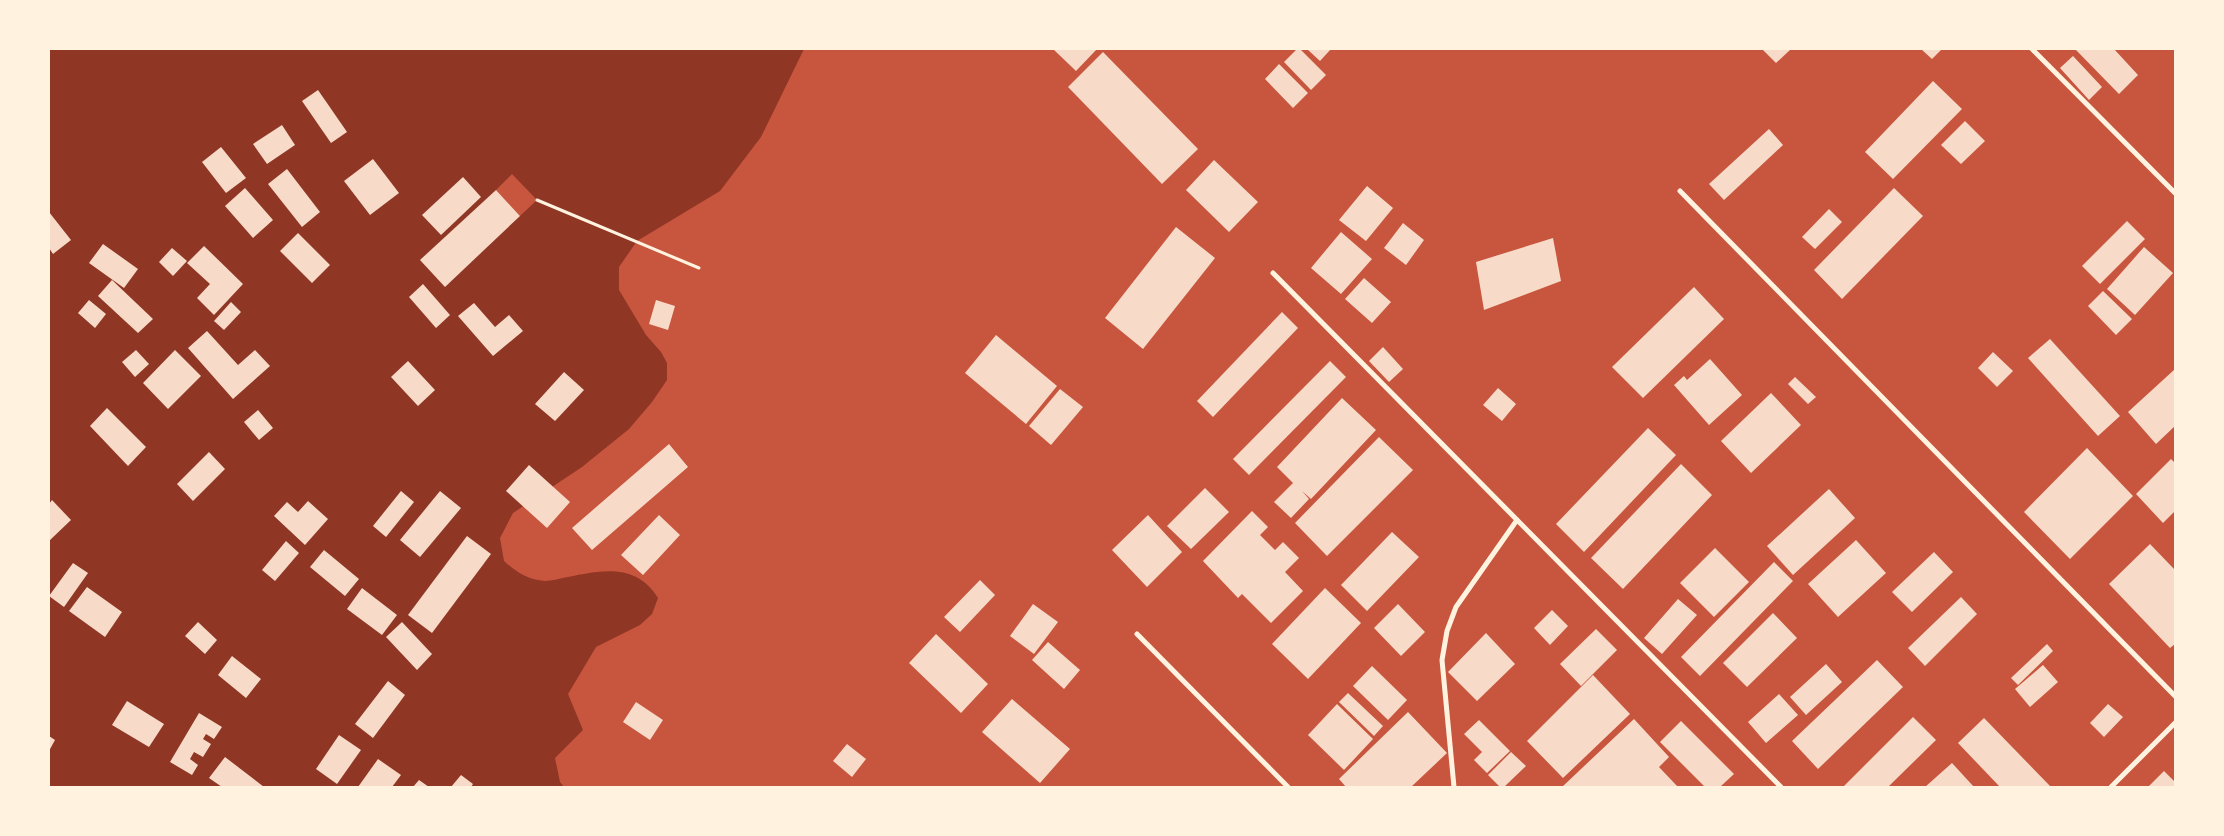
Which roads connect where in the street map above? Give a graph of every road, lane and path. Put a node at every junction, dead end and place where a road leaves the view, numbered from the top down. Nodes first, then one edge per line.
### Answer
1 (2032, 49) edge
2 (1680, 191) dead end
3 (2175, 193) edge
4 (537, 200) dead end
5 (699, 268) dead end
6 (1273, 273) dead end
7 (1517, 520) junction
8 (1136, 634) dead end
9 (2175, 696) edge
10 (2175, 724) edge
11 (1288, 787) edge
12 (1454, 787) edge
13 (1781, 787) edge
14 (2111, 787) edge

1 - 3 street
2 - 9 street
4 - 5 path
6 - 7 street
7 - 12 street
7 - 13 street
8 - 11 street
10 - 14 street

